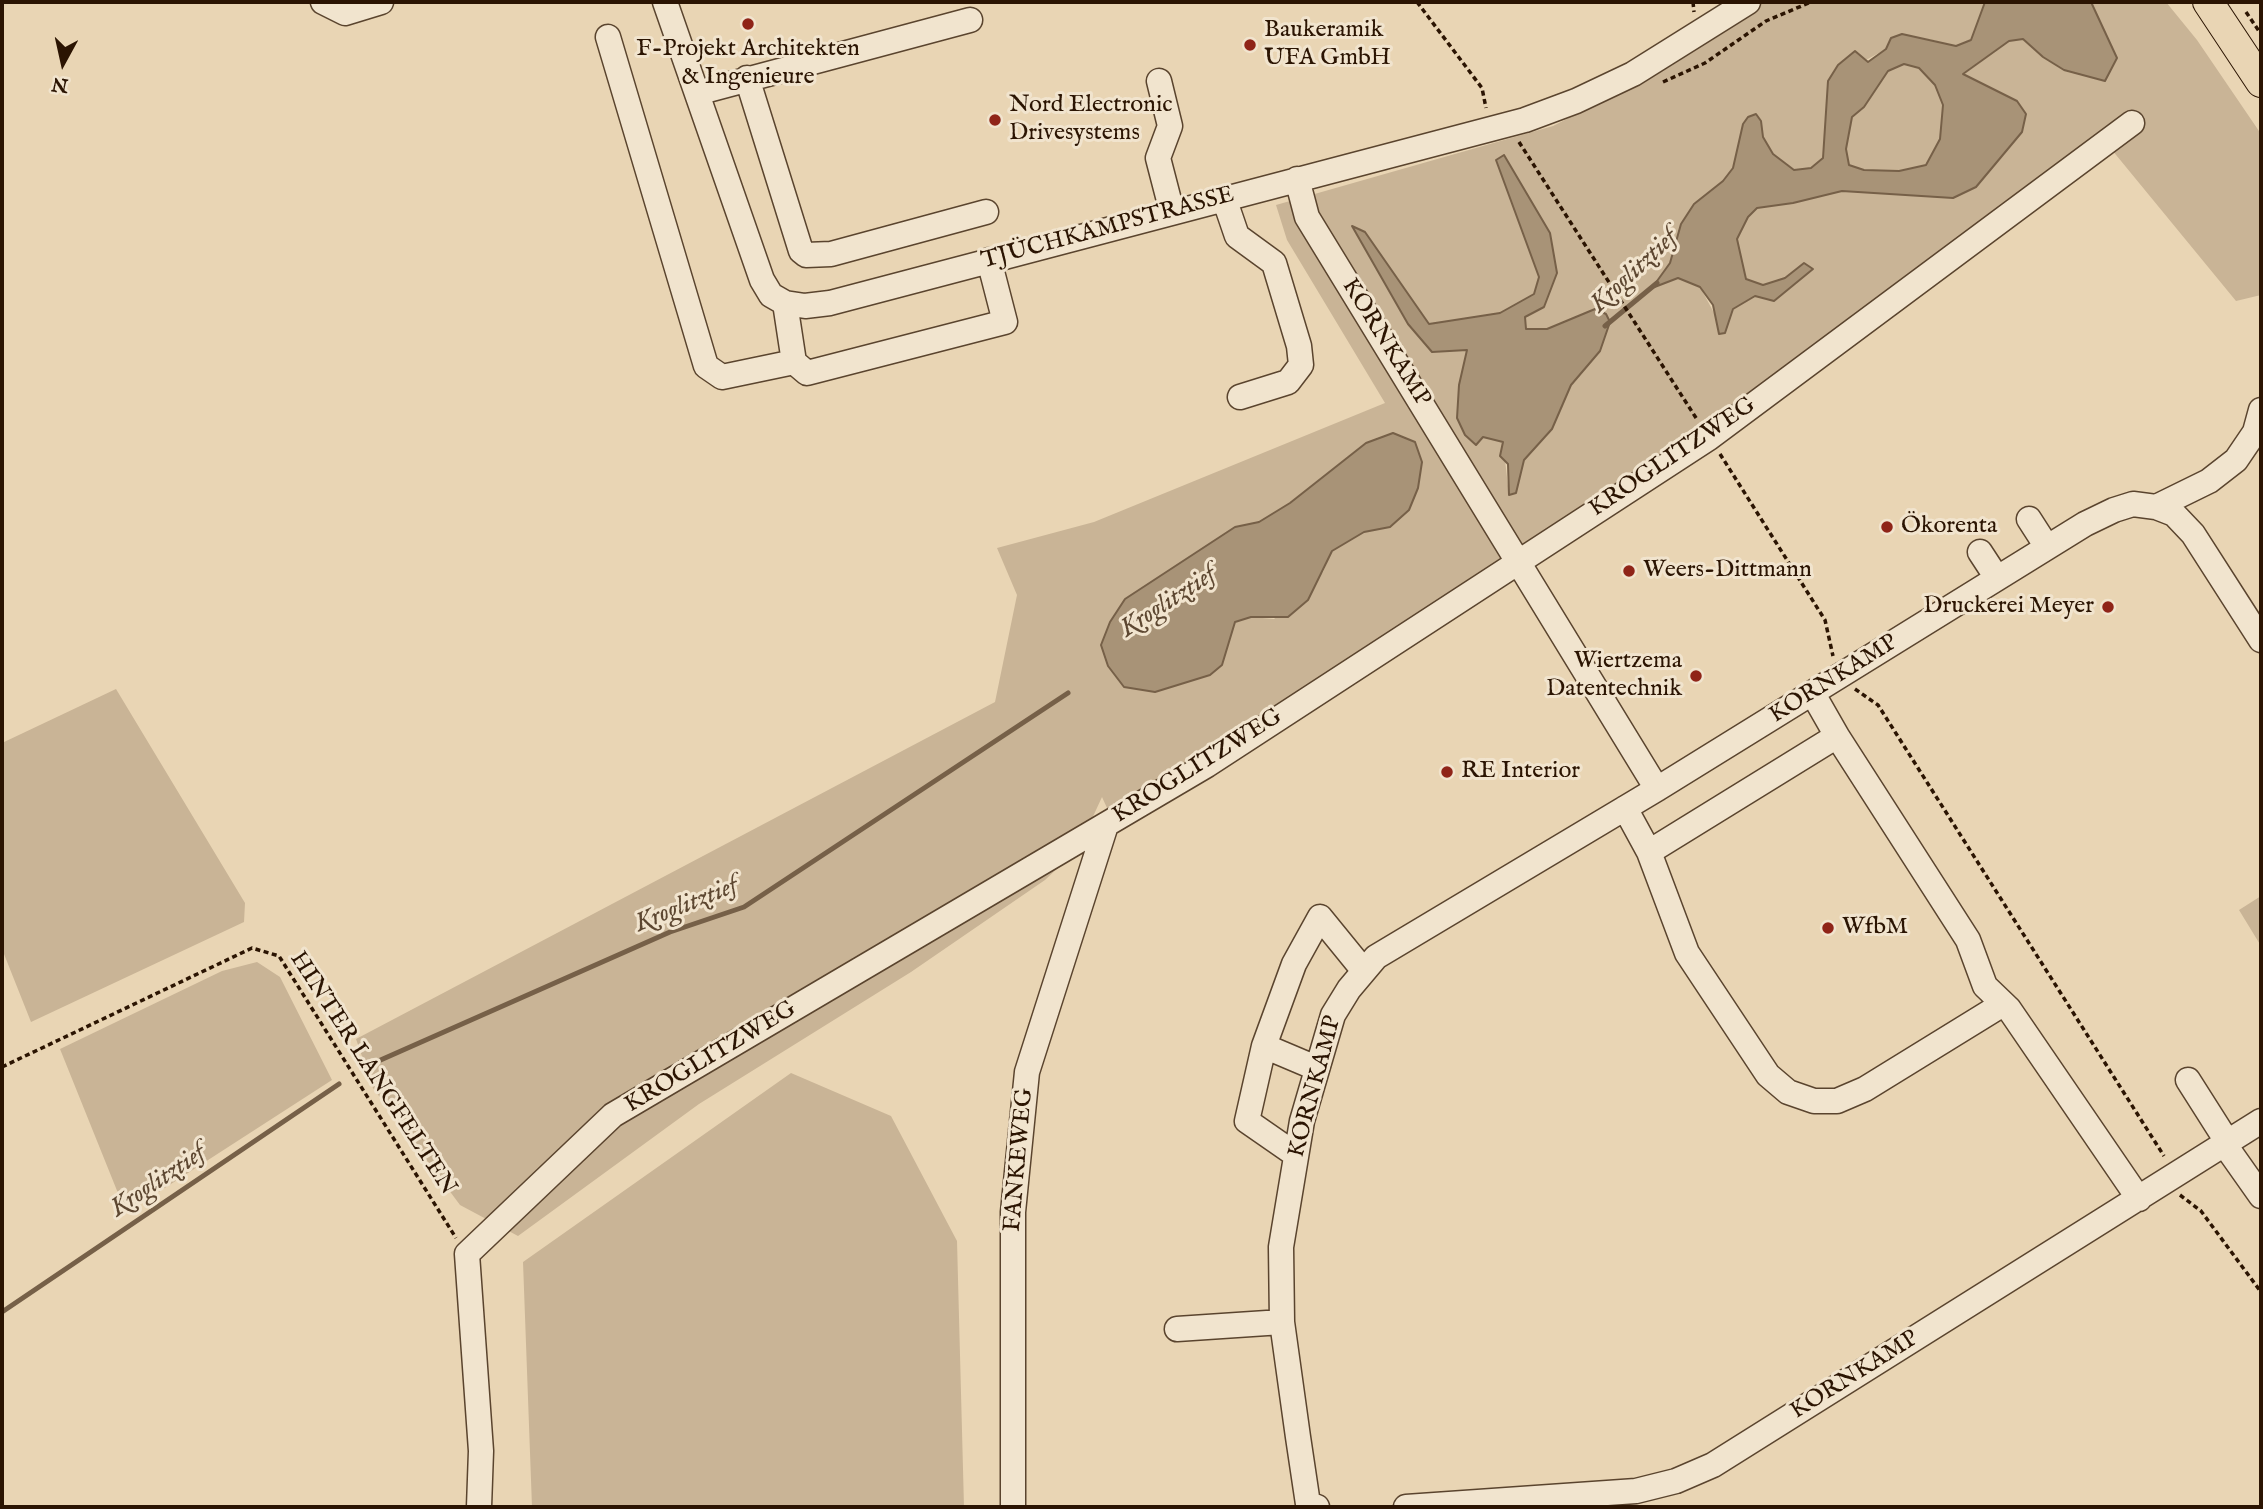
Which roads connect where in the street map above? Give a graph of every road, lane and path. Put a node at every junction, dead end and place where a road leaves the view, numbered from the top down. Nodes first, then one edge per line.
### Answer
1 (323, 2) edge
2 (381, 2) edge
3 (665, 2) edge
4 (1418, 2) edge
5 (2208, 2) edge
6 (2239, 2) edge
7 (1733, 6) edge
8 (970, 20) dead end
9 (2261, 34) edge
10 (608, 37) dead end
11 (747, 78) junction
12 (1158, 81) dead end
13 (2261, 82) edge
14 (1482, 88) dead end
15 (697, 93) junction
16 (2133, 123) dead end
17 (1518, 140) dead end
18 (1297, 179) junction
19 (1224, 198) junction
20 (985, 212) dead end
21 (1171, 212) junction
22 (989, 260) junction
23 (785, 303) junction
24 (794, 362) junction
25 (1240, 397) dead end
26 (2261, 410) edge
27 (1709, 438) junction
28 (2156, 507) junction
29 (2029, 519) dead end
30 (2048, 547) junction
31 (1980, 552) dead end
32 (1518, 560) junction
33 (1997, 578) junction
34 (1825, 620) dead end
35 (2261, 640) edge
36 (1813, 694) junction
37 (1878, 705) dead end
38 (1837, 736) junction
39 (1657, 789) junction
40 (1625, 808) junction
41 (1105, 825) junction
42 (1649, 852) junction
43 (1364, 971) junction
44 (2003, 1004) junction
45 (1264, 1046) junction
46 (2, 1067) edge
47 (1316, 1068) junction
48 (2188, 1080) dead end
49 (2261, 1121) edge
50 (2227, 1144) junction
51 (2165, 1153) dead end
52 (1296, 1155) junction
53 (2261, 1196) edge
54 (2139, 1199) junction
55 (2201, 1211) dead end
56 (467, 1254) junction
57 (2261, 1292) edge
58 (1282, 1322) junction
59 (1177, 1329) dead end
60 (1310, 1506) edge
61 (479, 1507) edge
62 (1013, 1507) edge
63 (1406, 1507) edge

1 - 2 street
3 - 15 street
4 - 14 path
5 - 13 main road
6 - 9 path
7 - 18 street, TJÜCHKAMPSTRASSE
8 - 11 street
10 - 24 street
11 - 15 street
11 - 20 street
12 - 21 street
15 - 23 street
16 - 27 street, KROGLITZWEG
17 - 27 path
18 - 19 street, TJÜCHKAMPSTRASSE
18 - 32 street, KORNKAMP
19 - 21 street, TJÜCHKAMPSTRASSE
19 - 25 street
21 - 22 street, TJÜCHKAMPSTRASSE
22 - 23 street, TJÜCHKAMPSTRASSE
22 - 24 street
23 - 24 street
26 - 28 street
27 - 32 street, KROGLITZWEG
27 - 34 path
28 - 30 street, KORNKAMP
28 - 35 street
29 - 30 street
30 - 33 street, KORNKAMP
31 - 33 street
32 - 39 street, KORNKAMP
32 - 41 street, KROGLITZWEG
33 - 36 street, KORNKAMP
36 - 38 street
36 - 39 street, KORNKAMP
37 - 51 path
38 - 42 street
38 - 44 street
39 - 40 street, KORNKAMP
40 - 42 street
40 - 43 street, KORNKAMP
41 - 56 street, KROGLITZWEG
41 - 62 street, FANKEWEG
42 - 44 street
43 - 45 street
43 - 47 street, KORNKAMP
44 - 54 street
45 - 47 street
45 - 52 street
46 - 56 path, HINTER LANGFELTEN
47 - 52 street, KORNKAMP
48 - 50 street
49 - 50 street, KORNKAMP
50 - 53 street
50 - 54 street, KORNKAMP
52 - 58 street, KORNKAMP
54 - 63 street, KORNKAMP
55 - 57 path
56 - 61 street
58 - 59 street
58 - 60 street, KORNKAMP

